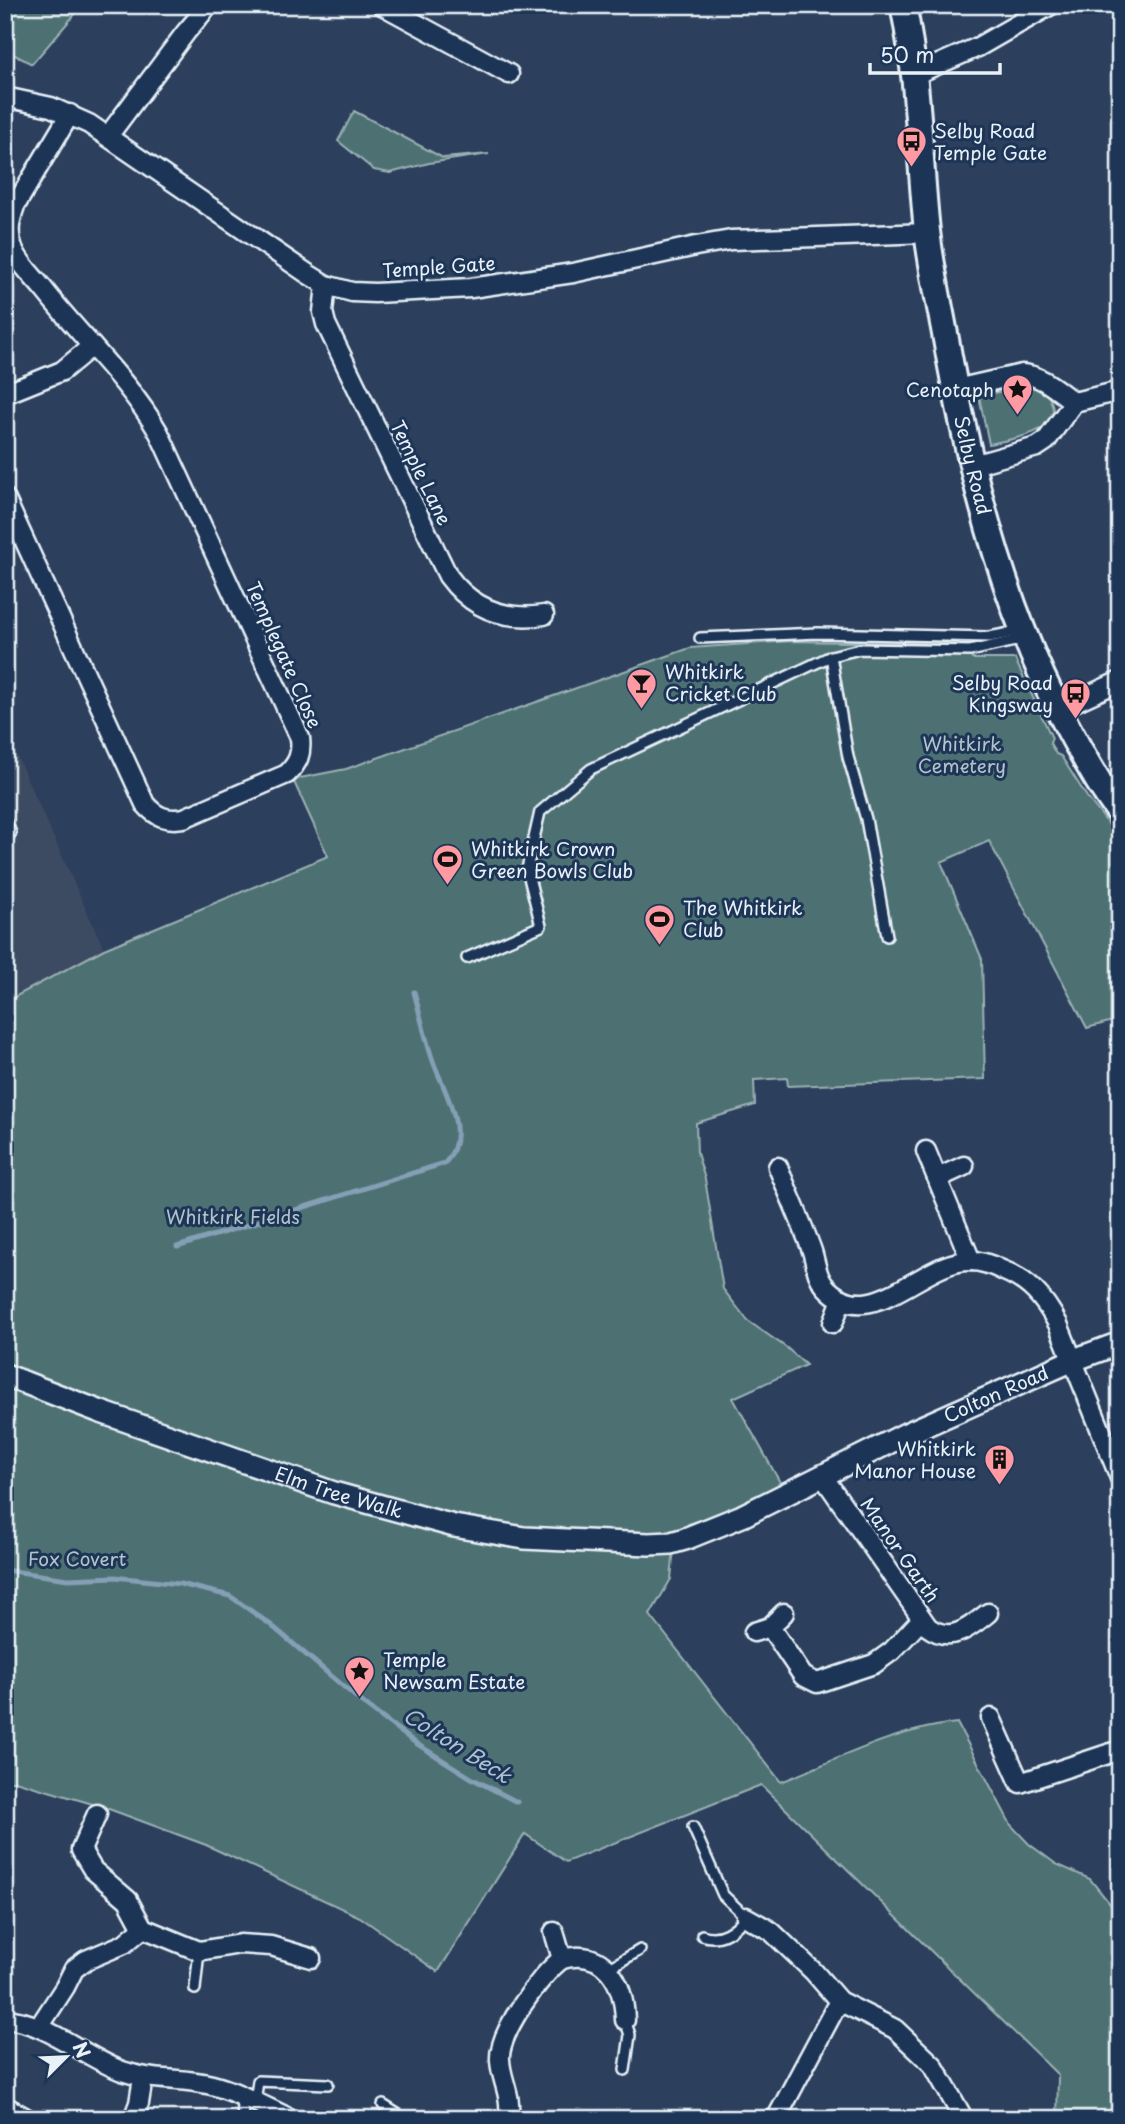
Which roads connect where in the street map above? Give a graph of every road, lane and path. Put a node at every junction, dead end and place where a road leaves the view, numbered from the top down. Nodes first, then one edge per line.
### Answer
1 (209, 5) edge
2 (382, 5) edge
3 (903, 5) edge
4 (1051, 5) edge
5 (509, 74) dead end
6 (914, 75) junction
7 (5, 97) edge
8 (70, 114) junction
9 (108, 136) junction
10 (928, 233) junction
11 (326, 285) junction
12 (92, 346) junction
13 (956, 389) junction
14 (1120, 391) edge
15 (5, 394) edge
16 (1074, 402) junction
17 (972, 465) junction
18 (5, 498) edge
19 (544, 615) dead end
20 (1024, 635) junction
21 (700, 638) dead end
22 (831, 656) junction
23 (1120, 681) edge
24 (1057, 710) junction
25 (1120, 813) edge
26 (5, 820) edge
27 (11, 833) dead end
28 (887, 936) dead end
29 (467, 958) dead end
30 (926, 1151) dead end
31 (964, 1166) dead end
32 (778, 1167) dead end
33 (938, 1178) junction
34 (971, 1261) junction
35 (842, 1299) junction
36 (833, 1323) dead end
37 (1120, 1343) edge
38 (1071, 1360) junction
39 (5, 1375) edge
40 (1115, 1457) edge
41 (822, 1475) junction
42 (1120, 1478) edge
43 (685, 1539) joint
44 (784, 1613) dead end
45 (988, 1614) dead end
46 (922, 1619) junction
47 (991, 1718) dead end
48 (1120, 1750) edge
49 (97, 1814) dead end
50 (693, 1827) dead end
51 (746, 1917) junction
52 (143, 1928) junction
53 (554, 1933) dead end
54 (702, 1936) dead end
55 (640, 1950) dead end
56 (199, 1951) junction
57 (312, 1958) dead end
58 (562, 1959) junction
59 (608, 1969) junction
60 (195, 1989) dead end
61 (839, 2001) junction
62 (5, 2019) edge
63 (625, 2020) joint
64 (39, 2027) junction
65 (625, 2070) dead end
66 (144, 2078) junction
67 (328, 2084) dead end
68 (248, 2099) junction
69 (383, 2105) dead end
70 (5, 2106) edge
71 (28, 2119) edge
72 (133, 2119) edge
73 (244, 2119) edge
74 (291, 2119) edge
75 (405, 2119) edge
76 (508, 2119) edge
77 (776, 2119) edge
78 (961, 2119) edge

1 - 9 street
2 - 5 street
3 - 6 main road, Selby Road
4 - 6 street
6 - 10 main road, Selby Road
7 - 8 street, Temple Gate
8 - 9 street, Temple Gate
8 - 12 street, Templegate Close
9 - 11 street, Temple Gate
10 - 11 street, Temple Gate
10 - 13 main road, Selby Road
11 - 19 street, Temple Lane
12 - 15 street
12 - 18 street, Templegate Close
13 - 16 street
13 - 17 main road, Selby Road
14 - 16 street
16 - 17 street
17 - 20 main road, Selby Road
20 - 21 lane
20 - 22 lane
20 - 24 main road, Selby Road
22 - 28 lane
22 - 29 lane
23 - 24 street
24 - 25 main road, Selby Road
26 - 27 lane
30 - 33 street
31 - 33 street
32 - 35 street
33 - 34 street
34 - 35 street
34 - 38 street
35 - 36 street
37 - 38 street, Colton Road
38 - 40 street
38 - 41 street, Colton Road
39 - 43 street, Elm Tree Walk
40 - 42 street
41 - 43 street, Colton Road
41 - 46 street, Manor Garth
44 - 46 street
45 - 46 street, Manor Garth
47 - 48 street
49 - 52 street
50 - 51 lane
51 - 54 lane
51 - 61 street
52 - 56 street
52 - 64 street
53 - 58 street
55 - 59 lane
56 - 57 street
56 - 60 lane
58 - 59 street
58 - 76 street
59 - 63 street
61 - 77 street
61 - 78 street
62 - 64 street
63 - 65 lane
64 - 66 street
66 - 68 street
66 - 72 street
67 - 68 lane
68 - 73 lane
68 - 74 street
69 - 75 lane
70 - 71 street

